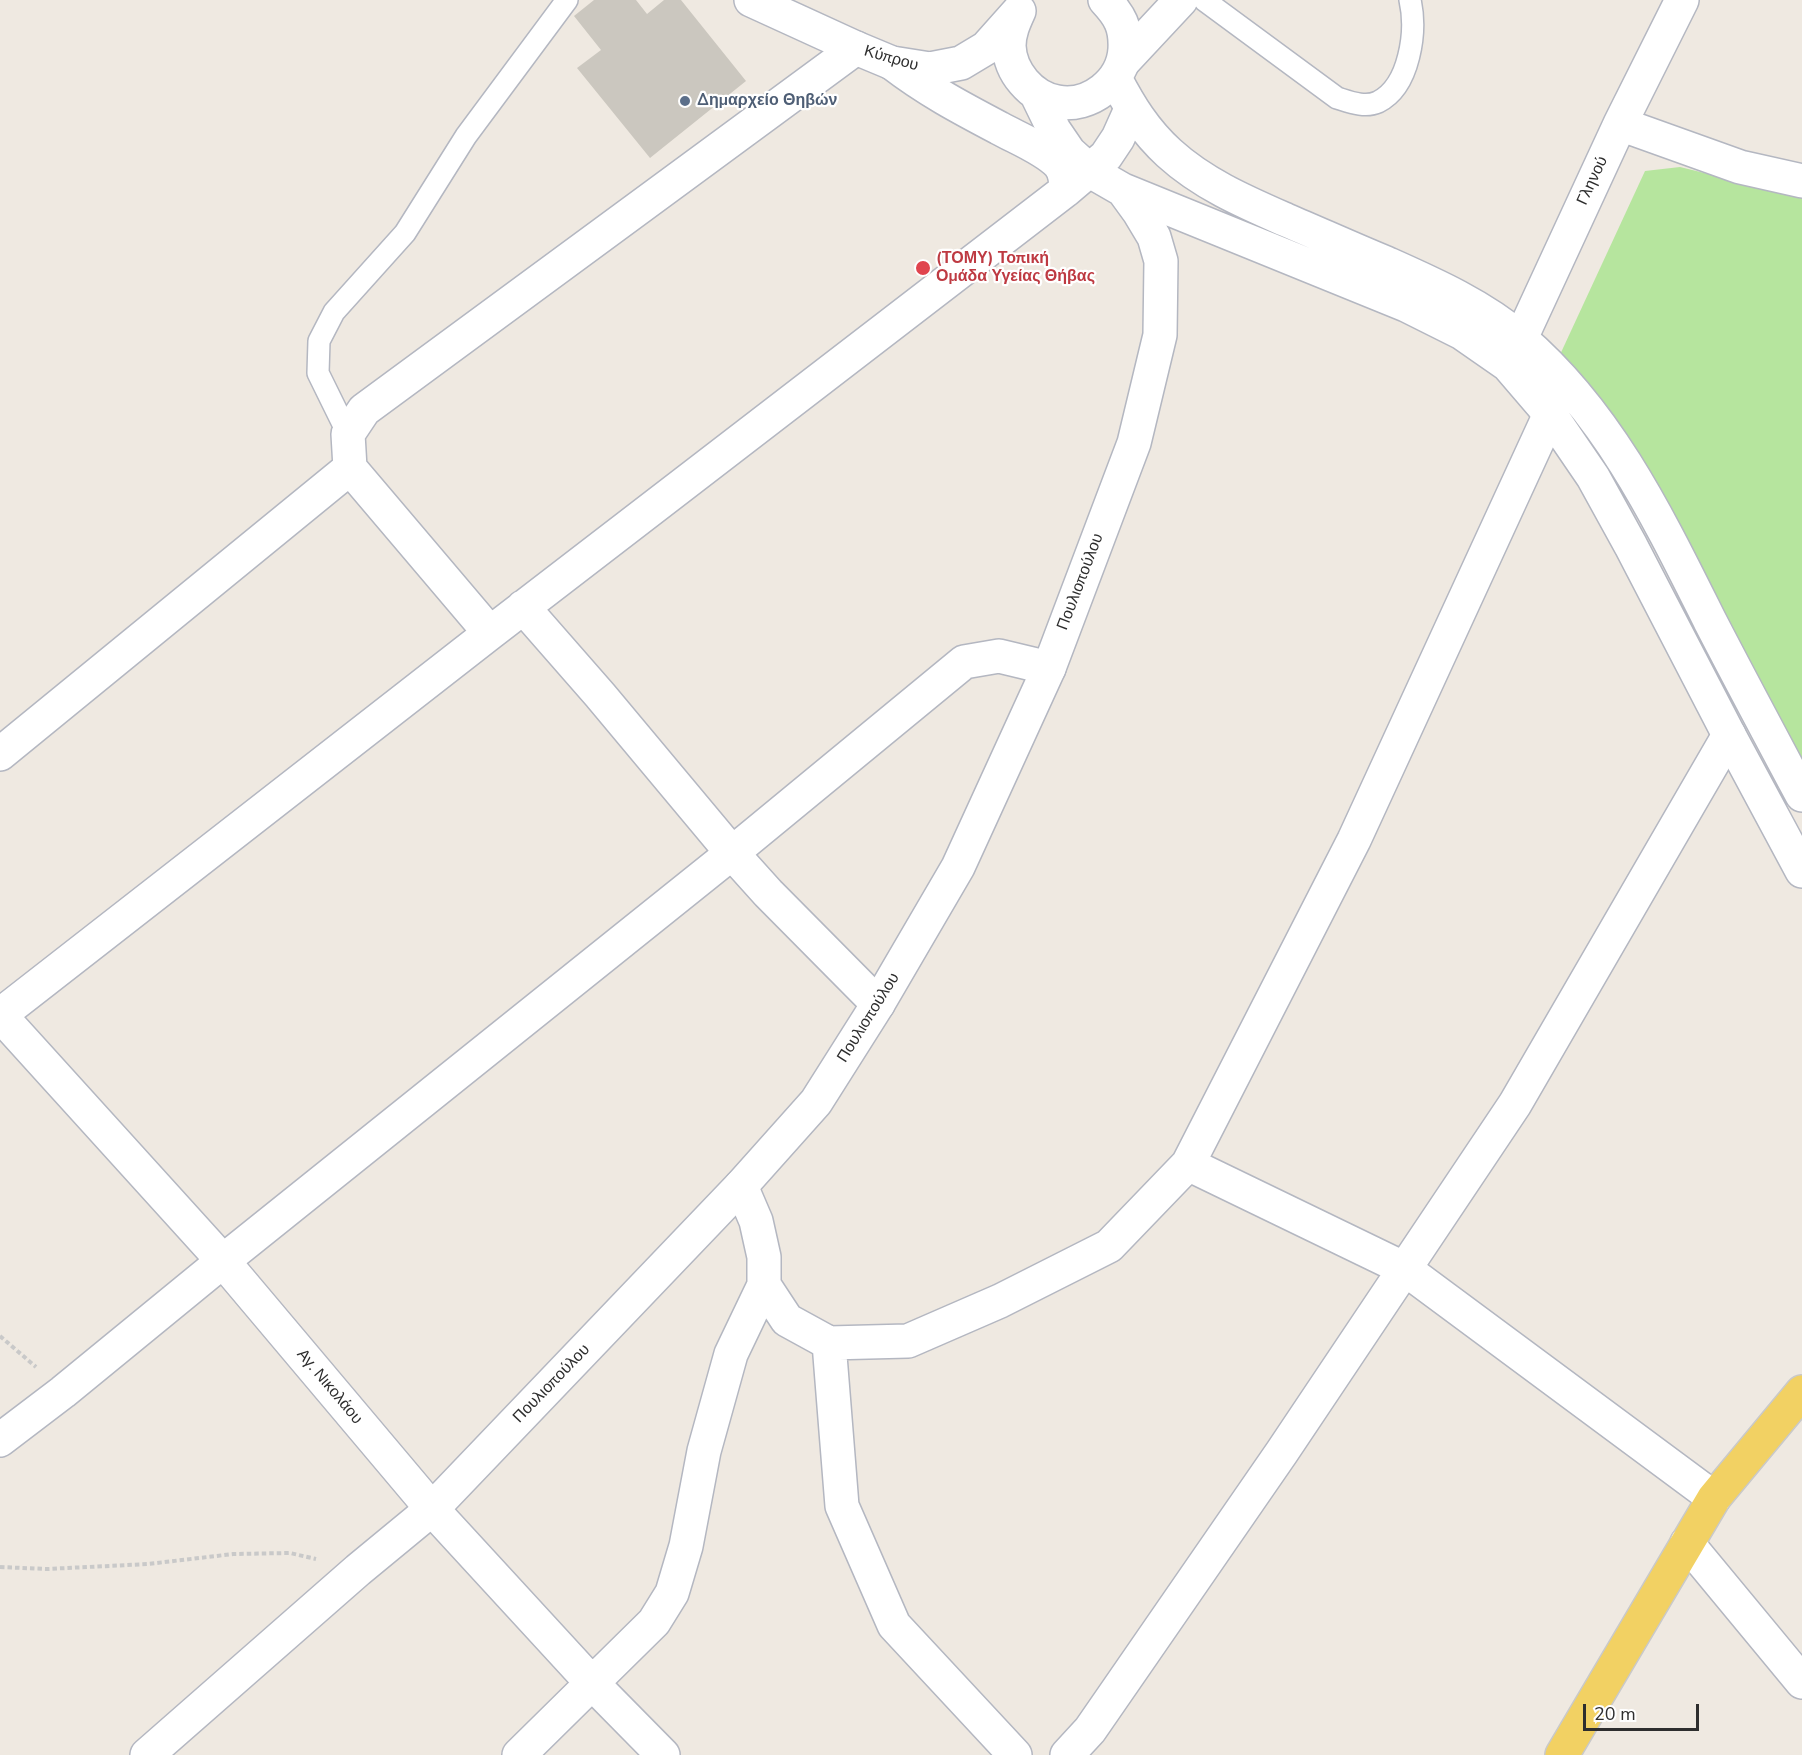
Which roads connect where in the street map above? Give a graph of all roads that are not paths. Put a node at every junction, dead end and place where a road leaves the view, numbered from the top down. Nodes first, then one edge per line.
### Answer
1 (567, 0) edge
2 (751, 0) edge
3 (1105, 0) edge
4 (1181, 0) edge
5 (1204, 0) edge
6 (1410, 0) edge
7 (1682, 0) edge
8 (1025, 5) edge
9 (856, 48) junction
10 (892, 63) junction
11 (1120, 70) junction
12 (1036, 93) junction
13 (1131, 109) junction
14 (1620, 124) junction
15 (1078, 181) junction
16 (1802, 181) edge
17 (1123, 190) junction
18 (1514, 352) junction
19 (1550, 414) junction
20 (348, 434) junction
21 (350, 468) junction
22 (523, 607) junction
23 (490, 633) junction
24 (1048, 668) junction
25 (1743, 687) junction
26 (1712, 702) junction
27 (1729, 735) junction
28 (0, 754) edge
29 (1802, 795) edge
30 (732, 854) junction
31 (1802, 871) edge
32 (878, 1004) junction
33 (0, 1015) edge
34 (1188, 1164) junction
35 (741, 1186) junction
36 (223, 1261) junction
37 (1405, 1269) junction
38 (764, 1285) junction
39 (829, 1343) junction
40 (1802, 1392) edge
41 (0, 1440) edge
42 (1714, 1498) junction
43 (432, 1509) junction
44 (1688, 1543) junction
45 (1802, 1682) edge
46 (592, 1683) junction
47 (147, 1755) edge
48 (519, 1755) edge
49 (663, 1755) edge
50 (1015, 1755) edge
51 (1067, 1755) edge
52 (1562, 1755) edge

1 - 20 lane
2 - 9 street, Κύπρου
3 - 11 street
4 - 11 street
5 - 6 lane
7 - 14 street, Γληνού
8 - 10 street, Κύπρου
8 - 12 street, Πουλιοπούλου
9 - 10 street, Κύπρου
9 - 20 street
10 - 15 street
11 - 12 street
11 - 13 street
12 - 15 street, Πουλιοπούλου
13 - 15 street
13 - 18 street
14 - 16 street
14 - 18 street, Γληνού
15 - 17 street, Πουλιοπούλου
15 - 22 street
17 - 18 street
17 - 24 street, Πουλιοπούλου
18 - 19 street
18 - 25 street
19 - 26 street
19 - 34 street
20 - 21 street
21 - 23 street
21 - 28 street
22 - 23 street
22 - 30 street
23 - 33 street
24 - 30 street
24 - 32 street, Πουλιοπούλου
25 - 26 street
25 - 29 street
26 - 27 street
27 - 31 street
27 - 37 street
30 - 32 street
30 - 36 street
32 - 35 street, Πουλιοπούλου
33 - 36 street, Αγ. Νικολάου
34 - 37 street
34 - 39 street
35 - 38 street
35 - 43 street, Πουλιοπούλου
36 - 41 street
36 - 43 street, Αγ. Νικολάου
37 - 42 street
37 - 51 street
38 - 39 street
38 - 46 street
39 - 50 street
40 - 42 main road
42 - 44 main road
43 - 46 street, Αγ. Νικολάου
43 - 47 street, Πουλιοπούλου
44 - 45 street
44 - 52 main road
46 - 48 street
46 - 49 street, Αγ. Νικολάου

